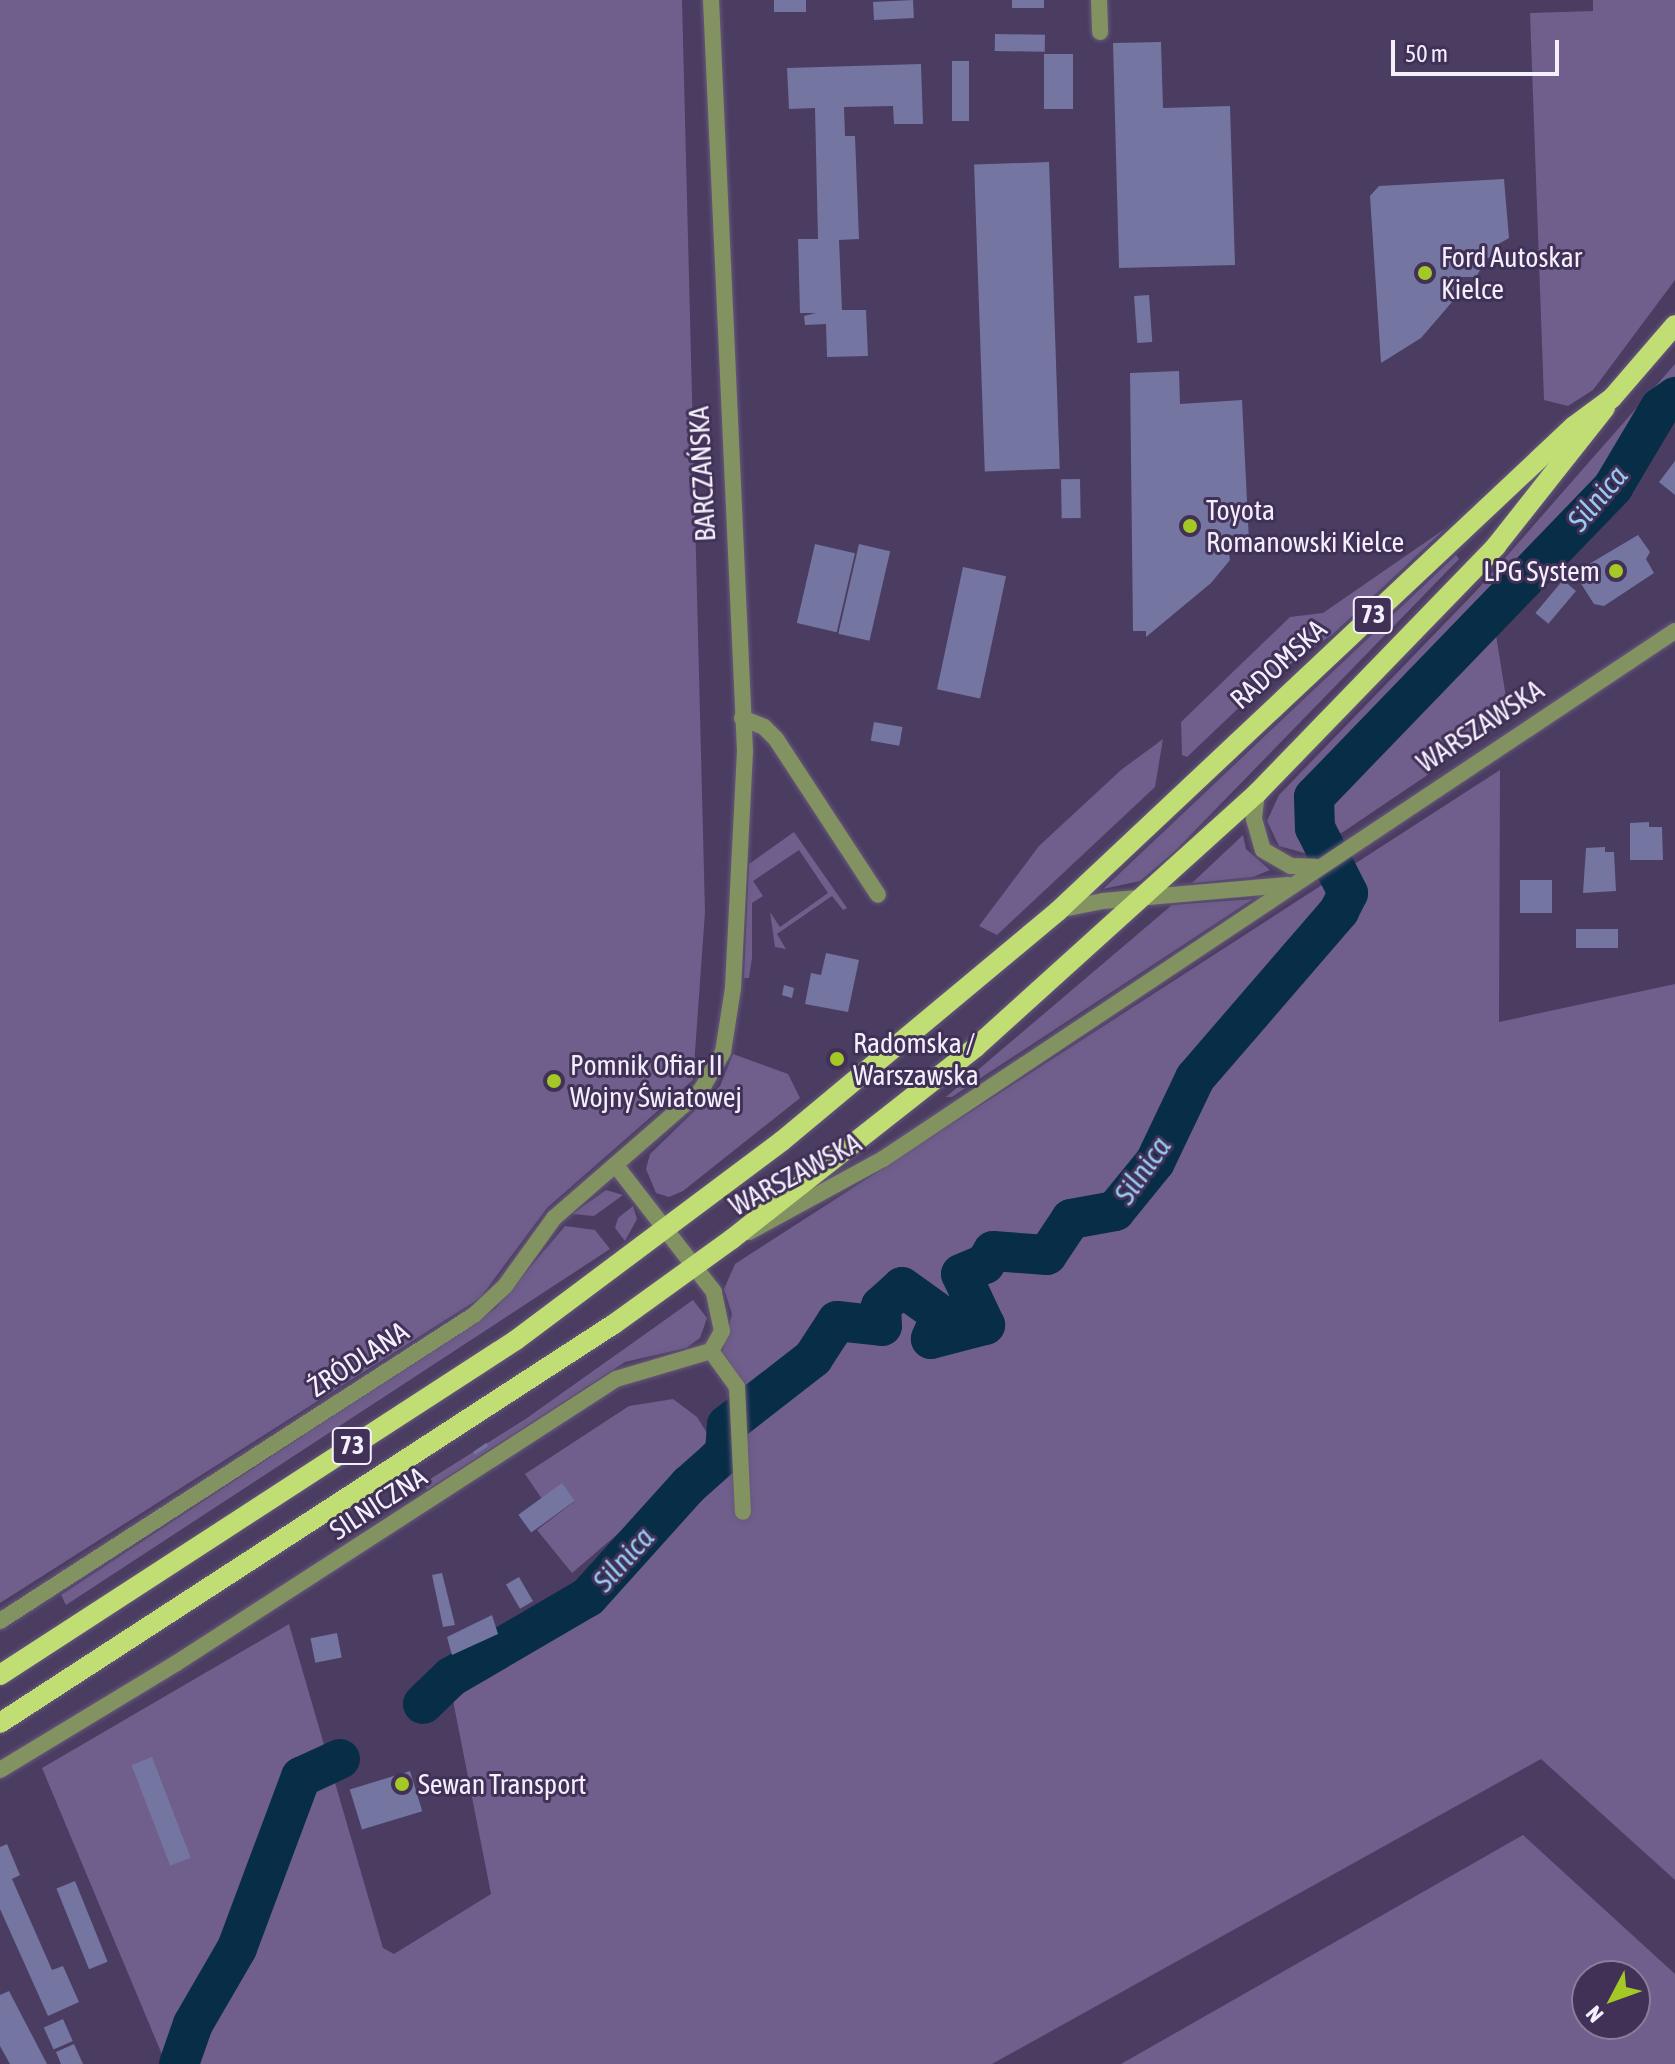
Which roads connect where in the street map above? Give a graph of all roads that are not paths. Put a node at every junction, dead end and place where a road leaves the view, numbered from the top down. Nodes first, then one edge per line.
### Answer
1 (711, 0) edge
2 (1099, 0) edge
3 (1100, 32) dead end
4 (1675, 325) edge
5 (1612, 398) junction
6 (1675, 631) edge
7 (742, 718) junction
8 (1257, 793) junction
9 (1315, 867) junction
10 (1287, 885) junction
11 (878, 895) dead end
12 (1146, 897) junction
13 (1058, 911) junction
14 (701, 1090) joint
15 (617, 1167) junction
16 (668, 1231) junction
17 (732, 1239) junction
18 (694, 1266) junction
19 (711, 1351) junction
20 (743, 1512) dead end
21 (0, 1621) edge
22 (0, 1675) edge
23 (0, 1723) edge
24 (0, 1770) edge

1 - 7 street, BARCZAŃSKA
2 - 3 street
4 - 5 main road, RADOMSKA / 73
5 - 8 main road, RADOMSKA / 73
5 - 13 main road, RADOMSKA / 73
6 - 9 street, WARSZAWSKA
7 - 11 street
7 - 14 street, BARCZAŃSKA
8 - 9 street
8 - 12 main road, WARSZAWSKA / 73
9 - 10 street, WARSZAWSKA
10 - 12 street, WARSZAWSKA
10 - 17 street, WARSZAWSKA
12 - 13 street, WARSZAWSKA
12 - 17 main road, WARSZAWSKA / 73
13 - 16 main road, WARSZAWSKA / 73
14 - 15 street, ŹRÓDLANA
15 - 16 street
15 - 21 street, ŹRÓDLANA
16 - 18 street
16 - 22 main road, 73
17 - 18 main road, 73
18 - 19 street
18 - 23 main road, 73
19 - 20 street
19 - 24 street, SILNICZNA

